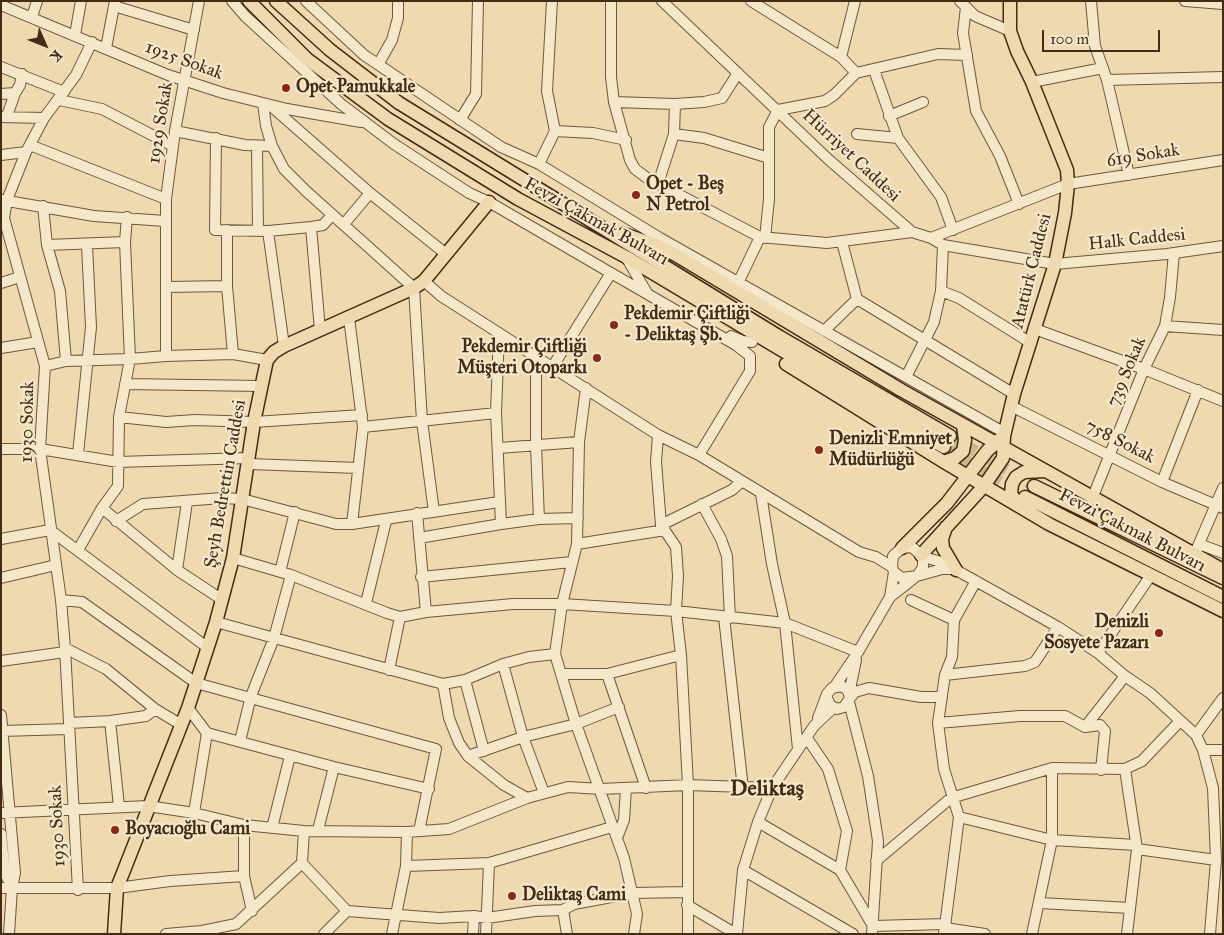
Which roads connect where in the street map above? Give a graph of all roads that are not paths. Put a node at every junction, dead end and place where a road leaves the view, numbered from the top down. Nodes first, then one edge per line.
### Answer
1 (37, 1) edge
2 (81, 1) edge
3 (199, 1) edge
4 (232, 1) edge
5 (249, 1) edge
6 (276, 1) edge
7 (306, 1) edge
8 (398, 1) edge
9 (478, 1) edge
10 (552, 1) edge
11 (611, 1) edge
12 (662, 1) edge
13 (751, 1) edge
14 (855, 1) edge
15 (1010, 1) edge
16 (1091, 1) edge
17 (1185, 1) edge
18 (1, 3) edge
19 (115, 4) edge
20 (963, 4) edge
21 (1223, 4) edge
22 (32, 17) junction
23 (194, 30) junction
24 (1010, 31) junction
25 (75, 34) junction
26 (92, 42) junction
27 (106, 48) junction
28 (966, 54) junction
29 (841, 57) junction
30 (379, 63) junction
31 (1, 67) edge
32 (1103, 68) junction
33 (874, 70) junction
34 (738, 73) junction
35 (856, 73) junction
36 (22, 74) junction
37 (1223, 77) edge
38 (185, 80) junction
39 (1107, 80) junction
40 (1032, 82) junction
41 (1, 94) edge
42 (14, 94) junction
43 (62, 96) junction
44 (614, 102) junction
45 (923, 102) dead end
46 (266, 104) junction
47 (675, 104) junction
48 (778, 110) junction
49 (4, 116) edge
50 (889, 116) junction
51 (44, 118) junction
52 (460, 120) junction
53 (364, 123) junction
54 (175, 131) junction
55 (555, 131) junction
56 (674, 134) junction
57 (857, 134) dead end
58 (216, 138) junction
59 (898, 138) junction
60 (626, 140) junction
61 (173, 146) junction
62 (257, 146) junction
63 (272, 146) junction
64 (28, 149) junction
65 (1, 155) edge
66 (768, 158) junction
67 (1223, 160) edge
68 (539, 164) junction
69 (1129, 175) junction
70 (658, 184) junction
71 (1068, 184) junction
72 (370, 193) junction
73 (166, 199) junction
74 (4, 200) edge
75 (488, 202) junction
76 (1019, 204) junction
77 (42, 206) junction
78 (332, 216) junction
79 (127, 217) junction
80 (165, 221) junction
81 (344, 224) junction
82 (599, 224) junction
83 (311, 228) junction
84 (227, 230) junction
85 (953, 230) junction
86 (263, 231) junction
87 (912, 232) junction
88 (5, 238) edge
89 (762, 238) junction
90 (931, 238) junction
91 (125, 242) junction
92 (842, 242) junction
93 (47, 245) junction
94 (87, 245) junction
95 (944, 245) junction
96 (1223, 246) edge
97 (1174, 253) junction
98 (446, 254) junction
99 (626, 257) junction
100 (1055, 264) junction
101 (612, 273) junction
102 (20, 277) junction
103 (1, 283) edge
104 (738, 283) junction
105 (419, 285) junction
106 (227, 286) junction
107 (167, 287) junction
108 (941, 291) junction
109 (648, 294) junction
110 (857, 299) junction
111 (349, 318) junction
112 (1165, 326) junction
113 (704, 327) junction
114 (1035, 329) junction
115 (320, 330) junction
116 (1223, 330) edge
117 (824, 331) junction
118 (500, 333) junction
119 (926, 341) junction
120 (38, 342) junction
121 (752, 342) junction
122 (1031, 343) junction
123 (284, 346) junction
124 (1, 348) edge
125 (233, 354) junction
126 (166, 356) junction
127 (536, 356) junction
128 (130, 359) junction
129 (86, 360) junction
130 (268, 360) junction
131 (66, 361) junction
132 (45, 366) junction
133 (553, 366) junction
134 (1144, 369) junction
135 (906, 377) junction
136 (125, 384) junction
137 (262, 386) junction
138 (586, 388) junction
139 (1198, 390) junction
140 (1013, 400) junction
141 (1223, 401) edge
142 (496, 414) junction
143 (362, 415) junction
144 (118, 417) junction
145 (422, 421) junction
146 (254, 422) junction
147 (963, 426) junction
148 (363, 427) junction
149 (658, 435) junction
150 (1002, 440) junction
151 (579, 442) junction
152 (536, 446) junction
153 (40, 448) junction
154 (498, 448) junction
155 (1, 449) edge
156 (78, 454) junction
157 (1110, 454) junction
158 (699, 455) junction
159 (249, 461) junction
160 (118, 462) junction
161 (944, 462) junction
162 (358, 468) junction
163 (1045, 471) junction
164 (969, 477) junction
165 (742, 482) junction
166 (1162, 482) junction
167 (984, 486) junction
168 (1034, 486) tunnel mouth
169 (1223, 488) edge
170 (761, 494) junction
171 (242, 499) junction
172 (1092, 499) junction
173 (187, 502) junction
174 (499, 502) junction
175 (1024, 503) junction
176 (702, 504) junction
177 (1218, 506) edge
178 (102, 508) junction
179 (295, 512) junction
180 (434, 512) junction
181 (417, 513) junction
182 (578, 518) junction
183 (539, 519) junction
184 (116, 521) junction
185 (386, 521) junction
186 (352, 524) junction
187 (502, 524) junction
188 (947, 525) junction
189 (663, 527) junction
190 (50, 530) junction
191 (419, 538) junction
192 (1, 539) edge
193 (577, 544) junction
194 (78, 550) junction
195 (899, 550) junction
196 (1199, 552) junction
197 (1223, 553) edge
198 (922, 556) junction
199 (234, 558) junction
200 (877, 558) junction
201 (572, 562) junction
202 (56, 566) junction
203 (893, 569) junction
204 (177, 570) junction
205 (956, 570) junction
206 (1219, 570) edge
207 (286, 574) junction
208 (1151, 574) junction
209 (422, 577) junction
210 (916, 577) junction
211 (1, 578) edge
212 (1223, 580) edge
213 (976, 581) junction
214 (891, 592) junction
215 (1221, 596) edge
216 (221, 599) junction
217 (61, 600) junction
218 (911, 600) dead end
219 (366, 603) junction
220 (562, 604) junction
221 (676, 611) junction
222 (1223, 611) edge
223 (426, 612) junction
224 (400, 616) junction
225 (727, 618) junction
226 (954, 620) junction
227 (216, 622) junction
228 (784, 623) junction
229 (1058, 627) junction
230 (274, 638) junction
231 (208, 648) junction
232 (65, 650) junction
233 (858, 652) junction
234 (1098, 653) junction
235 (554, 654) junction
236 (681, 655) junction
237 (1, 661) edge
238 (503, 664) junction
239 (389, 670) junction
240 (561, 674) junction
241 (607, 674) junction
242 (945, 675) junction
243 (1125, 676) junction
244 (465, 680) junction
245 (196, 683) junction
246 (443, 684) junction
247 (835, 686) junction
248 (251, 696) junction
249 (942, 697) junction
250 (827, 698) junction
251 (849, 698) junction
252 (1223, 698) edge
253 (619, 707) junction
254 (188, 708) junction
255 (834, 708) junction
256 (155, 709) junction
257 (1, 715) edge
258 (1, 720) edge
259 (110, 721) junction
260 (1180, 721) junction
261 (938, 723) junction
262 (180, 724) junction
263 (576, 724) junction
264 (69, 726) junction
265 (814, 726) junction
266 (1085, 726) junction
267 (2, 731) edge
268 (857, 731) junction
269 (207, 733) junction
270 (1196, 735) junction
271 (523, 737) junction
272 (806, 738) junction
273 (240, 741) junction
274 (798, 748) junction
275 (1203, 750) junction
276 (1223, 750) edge
277 (484, 751) junction
278 (290, 756) junction
279 (468, 756) junction
280 (334, 767) junction
281 (1052, 768) junction
282 (1125, 769) junction
283 (1101, 770) junction
284 (688, 785) junction
285 (626, 788) junction
286 (646, 788) junction
287 (743, 788) junction
288 (772, 788) junction
289 (429, 789) junction
290 (601, 789) junction
291 (544, 793) junction
292 (527, 798) junction
293 (951, 798) junction
294 (119, 806) junction
295 (148, 806) junction
296 (74, 810) junction
297 (5, 813) edge
298 (194, 813) junction
299 (959, 817) junction
300 (758, 822) junction
301 (244, 825) junction
302 (612, 827) junction
303 (272, 828) junction
304 (318, 830) junction
305 (419, 830) junction
306 (304, 831) junction
307 (407, 832) junction
308 (1, 834) edge
309 (617, 838) junction
310 (1052, 840) junction
311 (1136, 847) junction
312 (1216, 860) junction
313 (876, 861) junction
314 (302, 863) junction
315 (489, 863) junction
316 (406, 866) junction
317 (743, 870) junction
318 (840, 870) junction
319 (244, 876) junction
320 (6, 888) edge
321 (117, 888) junction
322 (78, 890) junction
323 (686, 892) junction
324 (633, 893) junction
325 (1040, 903) junction
326 (687, 904) junction
327 (1130, 908) junction
328 (563, 910) junction
329 (252, 911) junction
330 (347, 911) junction
331 (395, 915) junction
332 (474, 916) junction
333 (487, 918) junction
334 (945, 929) edge
335 (872, 930) edge
336 (202, 932) edge
337 (9, 934) edge
338 (114, 934) edge
339 (166, 934) edge
340 (324, 934) edge
341 (392, 934) edge
342 (473, 934) edge
343 (486, 934) edge
344 (567, 934) edge
345 (634, 934) edge
346 (688, 934) edge
347 (737, 934) edge
348 (853, 934) edge
349 (985, 934) edge
350 (1032, 934) edge
351 (1127, 934) edge
352 (1210, 934) edge

1 - 22 street
2 - 25 street
3 - 23 street, 1929 Sokak
4 - 53 street
5 - 99 main road, Fevzi Çakmak Bulvarı
6 - 82 main road, Fevzi Çakmak Bulvarı
7 - 30 street
8 - 30 street
9 - 52 street
10 - 55 street
11 - 44 street
12 - 34 street, Hürriyet Caddesi
13 - 29 street
14 - 29 street
15 - 24 main road, Atatürk Caddesi
16 - 32 street
17 - 21 street
18 - 22 street, 1925 Sokak
19 - 23 street
19 - 27 street
20 - 24 street
20 - 28 street
22 - 25 street, 1925 Sokak
23 - 38 street, 1929 Sokak
24 - 40 main road, Atatürk Caddesi
25 - 26 street, 1925 Sokak
26 - 27 street, 1925 Sokak
26 - 43 street, 1930 Sokak
27 - 38 street, 1925 Sokak
28 - 33 street
28 - 76 street
29 - 35 street
30 - 52 street
31 - 36 street
32 - 39 street
32 - 40 street
33 - 35 street
33 - 50 street
34 - 47 street
34 - 48 street, Hürriyet Caddesi
35 - 48 street
36 - 42 street
36 - 43 street
37 - 39 street
38 - 46 street, 1925 Sokak
38 - 54 street, 1929 Sokak
39 - 69 street
40 - 71 main road, Atatürk Caddesi
41 - 42 street
42 - 49 street
43 - 51 street, 1930 Sokak
43 - 61 street
44 - 47 street
44 - 60 street
45 - 50 street
46 - 53 street, 1925 Sokak
46 - 63 street
46 - 72 street
47 - 56 street
48 - 66 street
48 - 87 street, Hürriyet Caddesi
49 - 51 street
50 - 59 street
51 - 64 street, 1930 Sokak
52 - 68 street
53 - 75 street
54 - 58 street
54 - 61 street, 1929 Sokak
55 - 60 street
55 - 68 street
56 - 66 street
56 - 70 street
57 - 59 street
58 - 62 street
58 - 84 street
59 - 85 street
60 - 70 street
61 - 73 street, 1929 Sokak
62 - 63 street
62 - 86 street
63 - 78 street
64 - 65 street
64 - 73 street
64 - 74 street, 1930 Sokak
66 - 89 street
67 - 69 street, 619 Sokak
68 - 104 street
69 - 71 street, 619 Sokak
70 - 89 street
71 - 76 street, 619 Sokak
71 - 100 main road, Atatürk Caddesi
72 - 81 street
72 - 98 street
73 - 80 street, 1929 Sokak
74 - 77 street
74 - 88 street, 1930 Sokak
75 - 98 main road
75 - 101 street
76 - 85 street, 619 Sokak
77 - 79 street
77 - 93 street
78 - 81 street
78 - 83 street
79 - 80 street
79 - 91 street
80 - 107 street, 1929 Sokak
81 - 105 street
82 - 99 main road, Fevzi Çakmak Bulvarı
82 - 147 main road
83 - 86 street
83 - 115 street
84 - 86 street
84 - 106 street
85 - 90 street, 619 Sokak
86 - 123 street
87 - 90 street, Hürriyet Caddesi
87 - 92 street
88 - 102 street, 1930 Sokak
89 - 92 street
89 - 104 street
90 - 95 street, Hürriyet Caddesi
91 - 94 street
91 - 128 street
92 - 110 street
93 - 94 street
93 - 131 street
94 - 129 street
95 - 100 street, Hürriyet Caddesi
95 - 108 street
96 - 97 street, Halk Caddesi
97 - 100 street, Halk Caddesi
97 - 112 street, 739 Sokak
98 - 105 main road
99 - 109 street
99 - 121 main road
100 - 114 main road, Atatürk Caddesi
101 - 109 street
101 - 133 street
102 - 103 street
102 - 120 street, 1930 Sokak
104 - 117 street
105 - 111 main road
105 - 118 street
105 - 145 street
106 - 107 street
106 - 125 street
107 - 126 street, 1929 Sokak
108 - 119 street
108 - 122 street
109 - 113 street
110 - 117 street
110 - 119 street, 758 Sokak
111 - 115 main road
111 - 143 street
112 - 116 street
112 - 134 street, 739 Sokak
113 - 121 street
113 - 158 street
114 - 122 main road, Atatürk Caddesi
114 - 134 street
115 - 123 main road
117 - 135 street
118 - 127 street
118 - 142 street
119 - 135 street
119 - 140 street, 758 Sokak
120 - 124 street
120 - 132 street, 1930 Sokak
121 - 161 main road
122 - 140 main road, Atatürk Caddesi
123 - 130 main road
125 - 126 street
125 - 130 street
126 - 128 street
127 - 133 street
127 - 152 street
128 - 129 street
128 - 136 street
129 - 131 street
129 - 156 street
130 - 137 main road, Şeyh Bedrettin Caddesi
131 - 132 street
132 - 153 street, 1930 Sokak
133 - 138 street
134 - 139 street
134 - 157 street, 739 Sokak
135 - 150 street
136 - 137 street
136 - 144 street
137 - 146 main road, Şeyh Bedrettin Caddesi
138 - 149 street
138 - 151 street
139 - 141 street
139 - 166 street
140 - 150 main road, Atatürk Caddesi
140 - 157 street, 758 Sokak
142 - 145 street
142 - 154 street
143 - 146 street
143 - 148 street
144 - 146 street
144 - 160 street
145 - 148 street
145 - 180 street
146 - 159 main road, Şeyh Bedrettin Caddesi
147 - 150 main road
147 - 161 main road
148 - 162 street
149 - 158 street
149 - 189 street
150 - 163 main road
150 - 164 main road
150 - 167 main road, Atatürk Caddesi
151 - 152 street
151 - 182 street
152 - 154 street
152 - 183 street
153 - 155 street
153 - 156 street
153 - 190 street, 1930 Sokak
154 - 174 street
156 - 160 street
157 - 166 street, 758 Sokak
157 - 172 street, 739 Sokak
158 - 165 street
159 - 160 street
159 - 162 street
159 - 171 main road, Şeyh Bedrettin Caddesi
160 - 178 street
161 - 164 main road
162 - 186 street
163 - 172 main road
163 - 175 main road
164 - 167 main road
164 - 195 main road
165 - 170 street
165 - 176 street
166 - 177 street, 758 Sokak
167 - 175 main road
167 - 188 main road, Atatürk Caddesi
168 - 206 main road, Fevzi Çakmak Bulvarı
169 - 177 street
170 - 200 street
170 - 228 street
171 - 173 street
171 - 179 street
171 - 199 main road, Şeyh Bedrettin Caddesi
172 - 196 main road
173 - 184 street
173 - 204 street
174 - 180 street
174 - 187 street
175 - 208 main road
175 - 215 main road, Fevzi Çakmak Bulvarı
176 - 189 street
176 - 225 street
177 - 196 street
178 - 184 street
178 - 194 street
179 - 186 street
179 - 207 street
180 - 181 street
181 - 185 street
181 - 191 street
182 - 183 street
182 - 193 street
183 - 187 street
184 - 204 street
185 - 186 street
185 - 219 street
187 - 191 street
188 - 198 main road, Atatürk Caddesi
188 - 205 main road
189 - 193 street
189 - 221 street
190 - 192 street
190 - 194 street
190 - 202 street, 1930 Sokak
191 - 209 street
193 - 201 street
194 - 231 street
195 - 198 street
195 - 200 street
195 - 203 street
196 - 197 street
196 - 206 main road
198 - 205 street
198 - 210 street
199 - 207 street
199 - 216 main road, Şeyh Bedrettin Caddesi
200 - 203 street
200 - 214 street
201 - 209 street
201 - 220 street
202 - 211 street
202 - 217 street, 1930 Sokak
203 - 210 street
203 - 214 street
204 - 216 street
205 - 210 street
205 - 213 street
206 - 212 main road, Fevzi Çakmak Bulvarı
207 - 219 street
207 - 230 street
208 - 222 main road
208 - 234 street
209 - 223 street
210 - 214 street
213 - 226 street
213 - 229 street
214 - 233 street
216 - 227 main road, Şeyh Bedrettin Caddesi
217 - 232 street, 1930 Sokak
217 - 245 street
218 - 226 street
219 - 224 street
220 - 221 street
220 - 223 street
220 - 235 street
221 - 225 street
221 - 236 street
223 - 224 street
224 - 239 street
225 - 228 street
225 - 287 street
226 - 242 street
227 - 230 street
227 - 231 main road, Şeyh Bedrettin Caddesi
228 - 233 street
228 - 274 street
229 - 234 street
229 - 242 street
230 - 239 street
230 - 248 street
231 - 245 main road, Şeyh Bedrettin Caddesi
232 - 237 street
232 - 256 street
232 - 264 street, 1930 Sokak
233 - 247 street
233 - 251 street
234 - 243 street
235 - 238 street
235 - 240 street
236 - 241 street
236 - 284 street
238 - 244 street
238 - 271 street
239 - 246 street
240 - 241 street
240 - 263 street
241 - 253 street
242 - 249 street
243 - 260 street
243 - 266 street
244 - 246 street
244 - 277 street
245 - 248 street
245 - 254 main road, Şeyh Bedrettin Caddesi
246 - 279 street
247 - 250 street
247 - 251 street
248 - 273 street
248 - 289 street
249 - 251 street
249 - 261 street
250 - 255 street
250 - 265 street
251 - 255 street
251 - 268 street
252 - 270 street
253 - 263 street
253 - 286 street
254 - 262 main road, Şeyh Bedrettin Caddesi
254 - 269 street
255 - 265 street
255 - 268 street
256 - 259 street
256 - 262 street
257 - 258 street
258 - 267 street
259 - 264 street
259 - 294 street
260 - 270 street
260 - 282 street
261 - 266 street
261 - 293 street
262 - 295 main road, Şeyh Bedrettin Caddesi
263 - 271 street
263 - 290 street
264 - 267 street
264 - 296 street, 1930 Sokak
265 - 272 street
266 - 283 street
267 - 297 street
268 - 313 street
269 - 273 street
269 - 298 street
270 - 275 street
271 - 277 street
271 - 291 street
272 - 274 street
272 - 318 street
273 - 278 street
274 - 288 street
275 - 276 street
275 - 312 street
277 - 279 street
278 - 280 street
278 - 303 street
279 - 292 street
280 - 289 street
280 - 304 street
281 - 283 street
281 - 293 street
281 - 310 street
282 - 283 street
282 - 311 street
284 - 286 street
284 - 287 street
284 - 323 street
285 - 286 street
285 - 290 street
285 - 309 street
287 - 288 street
288 - 300 street
289 - 305 street
290 - 291 street
290 - 302 street
291 - 292 street
292 - 305 street
293 - 299 street
293 - 313 street
294 - 295 street
294 - 296 street
295 - 298 street
295 - 321 main road, Şeyh Bedrettin Caddesi
296 - 297 street
296 - 322 street, 1930 Sokak
297 - 320 street
298 - 301 street
299 - 310 street
299 - 334 street
300 - 317 street
300 - 318 street
301 - 303 street
301 - 319 street
302 - 309 street
302 - 315 street
303 - 306 street
304 - 306 street
304 - 307 street
305 - 307 street
306 - 314 street
307 - 316 street
308 - 320 street
309 - 324 street
310 - 311 street
310 - 325 street
311 - 312 street
311 - 327 street
312 - 352 street
313 - 335 street
314 - 329 street
314 - 330 street
315 - 316 street
315 - 333 street
316 - 331 street
317 - 347 street
317 - 348 street
318 - 335 street
319 - 321 street
319 - 329 street
320 - 322 street
320 - 337 street
321 - 322 street
321 - 338 main road, Şeyh Bedrettin Caddesi
323 - 324 street
323 - 326 street
324 - 328 street
324 - 345 street
325 - 327 street
325 - 350 street
326 - 346 street
326 - 347 street
327 - 351 street
328 - 333 street
328 - 344 street
329 - 336 street
330 - 331 street
330 - 340 street
331 - 332 street
331 - 341 street
332 - 333 street
332 - 342 street
333 - 343 street
334 - 335 street
334 - 349 street
336 - 339 street

